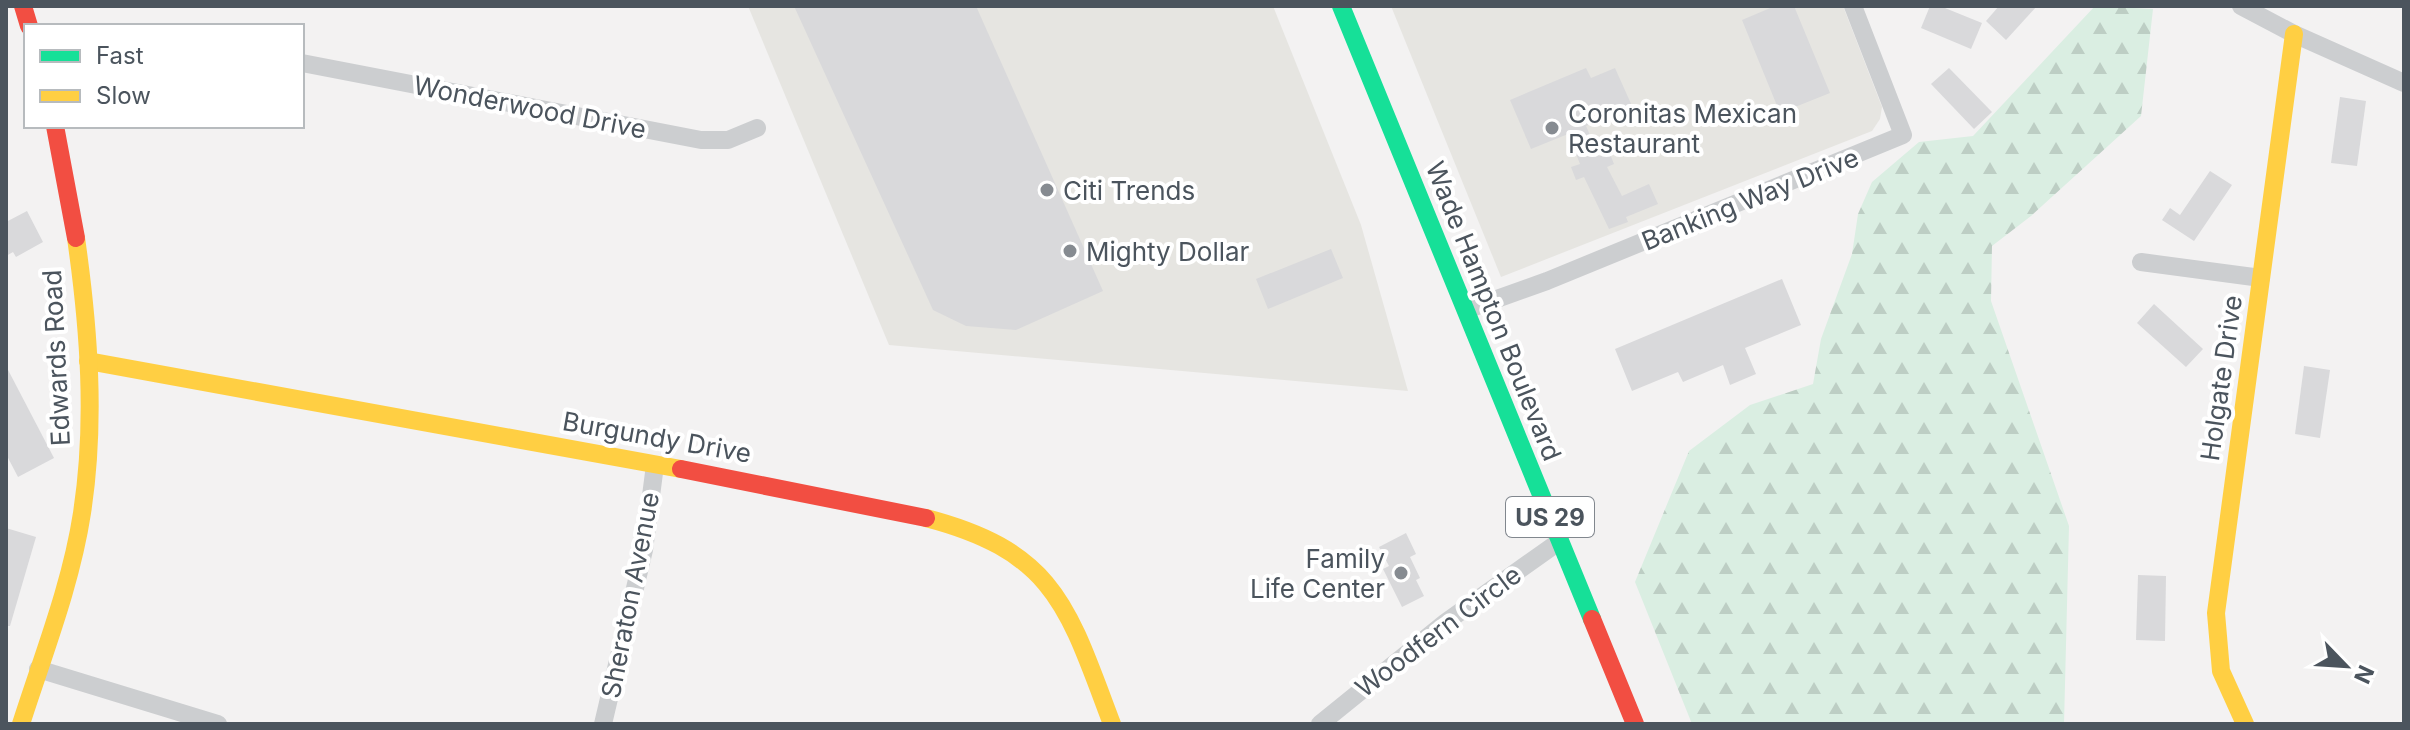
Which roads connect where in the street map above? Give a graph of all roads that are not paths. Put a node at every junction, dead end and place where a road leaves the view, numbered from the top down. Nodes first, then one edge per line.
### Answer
1 (1341, 6) edge
2 (1853, 6) edge
3 (2241, 6) edge
4 (2294, 34) junction
5 (304, 63) edge
6 (2404, 83) edge
7 (55, 128) edge
8 (757, 128) dead end
9 (2141, 262) dead end
10 (2261, 278) junction
11 (1466, 310) junction
12 (88, 361) junction
13 (655, 465) junction
14 (1560, 541) junction
15 (38, 669) junction
16 (21, 724) edge
17 (218, 724) edge
18 (603, 724) edge
19 (1112, 724) edge
20 (1320, 724) edge
21 (1635, 724) edge
22 (2245, 724) edge

1 - 11 street, Wade Hampton Boulevard / US 29
2 - 11 street, Banking Way Drive
3 - 4 street
4 - 6 street
4 - 10 street, Holgate Drive
5 - 8 street, Wonderwood Drive
7 - 12 street, Edwards Road
9 - 10 street
10 - 22 street, Holgate Drive
11 - 14 street, Wade Hampton Boulevard / US 29
12 - 13 street, Burgundy Drive
12 - 15 street, Edwards Road
13 - 18 street, Sheraton Avenue
13 - 19 street, Burgundy Drive
14 - 20 street, Woodfern Circle
14 - 21 street, Wade Hampton Boulevard / US 29
15 - 16 street, Edwards Road
15 - 17 street

